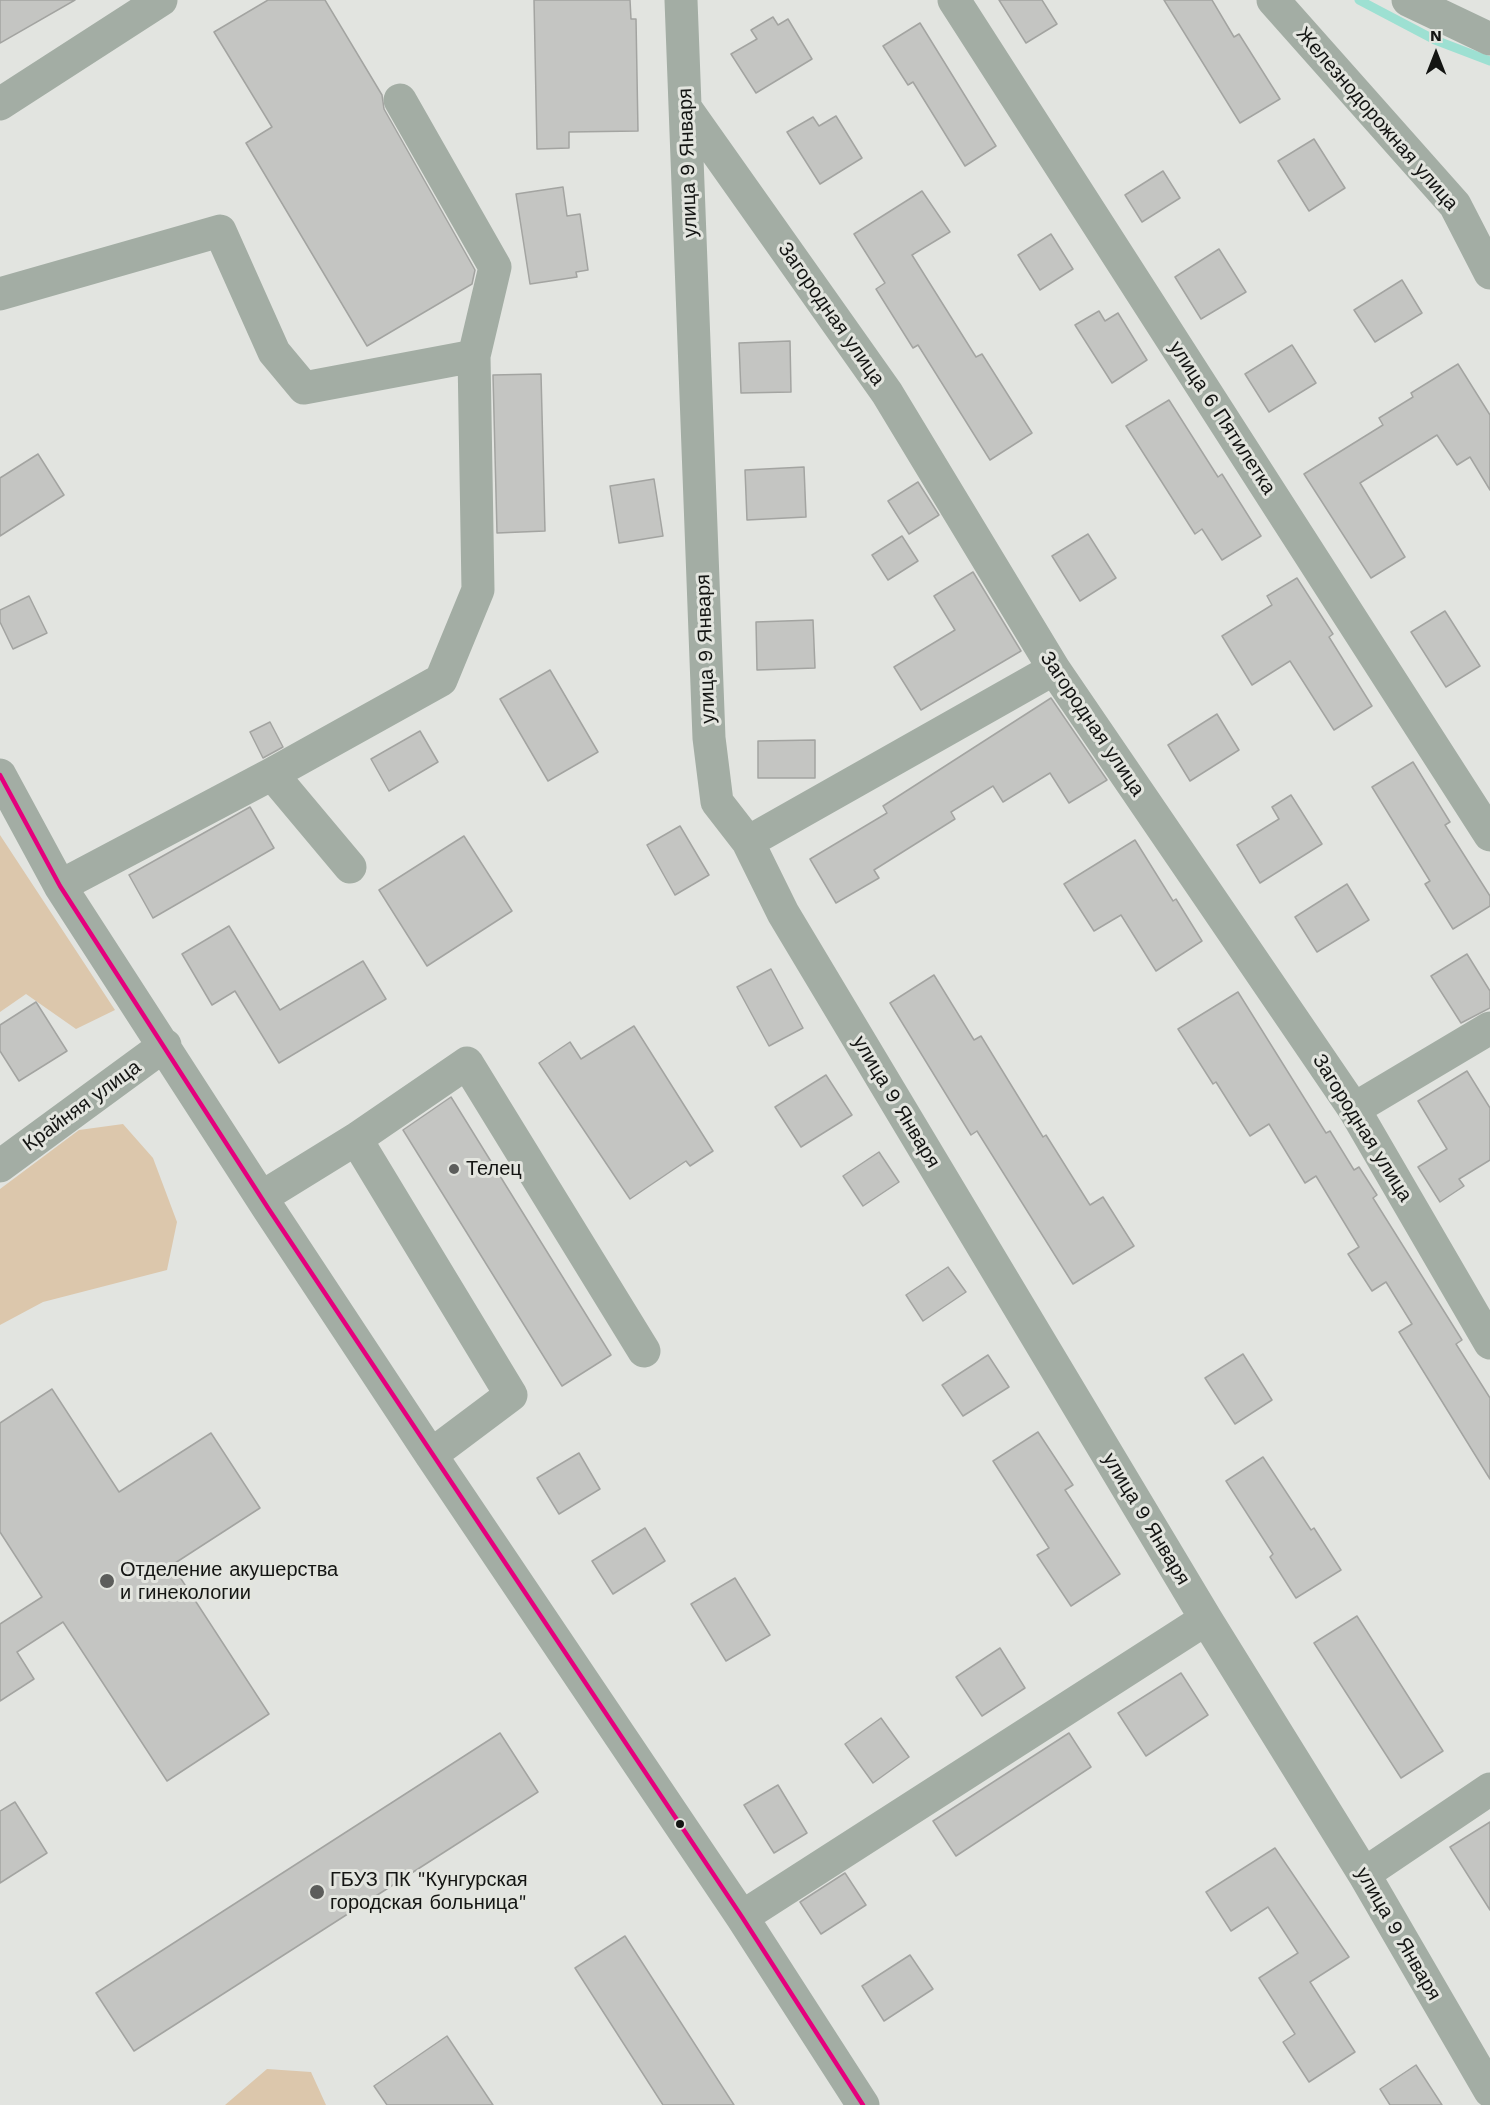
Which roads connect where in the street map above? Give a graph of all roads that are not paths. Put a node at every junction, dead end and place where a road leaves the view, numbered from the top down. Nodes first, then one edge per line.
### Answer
1 (161, 0) edge
2 (681, 0) edge
3 (954, 0) edge
4 (1273, 0) edge
5 (1408, 0) edge
6 (1490, 39) edge
7 (400, 100) dead end
8 (0, 104) edge
9 (687, 110) junction
10 (1490, 273) edge
11 (0, 294) edge
12 (474, 356) junction
13 (1054, 669) junction
14 (272, 774) junction
15 (0, 776) edge
16 (1490, 835) edge
17 (748, 842) junction
18 (350, 867) dead end
19 (60, 885) junction
20 (1490, 1028) edge
21 (165, 1045) junction
22 (1354, 1109) junction
23 (356, 1138) junction
24 (0, 1166) edge
25 (262, 1197) junction
26 (1490, 1343) edge
27 (644, 1351) dead end
28 (431, 1455) junction
29 (1206, 1619) junction
30 (1490, 1789) edge
31 (1364, 1874) junction
32 (742, 1917) junction
33 (1490, 2091) edge
34 (863, 2105) edge

1 - 8 street
2 - 9 street, улица 9 Января
3 - 16 street, улица 6 Пятилетка
4 - 10 street, Железнодорожная улица
5 - 6 street
7 - 12 street
9 - 13 street, Загородная улица
9 - 17 street, улица 9 Января
11 - 12 street
12 - 14 street
13 - 17 street
13 - 22 street, Загородная улица
14 - 18 street
14 - 19 street
15 - 19 street
17 - 29 street, улица 9 Января
19 - 21 street
20 - 22 street
21 - 24 street, Крайняя улица
21 - 25 street
22 - 26 street, Загородная улица
23 - 25 street
23 - 27 street
23 - 28 street
25 - 28 street
28 - 32 street
29 - 31 street, улица 9 Января
29 - 32 street
30 - 31 street
31 - 33 street, улица 9 Января
32 - 34 street

